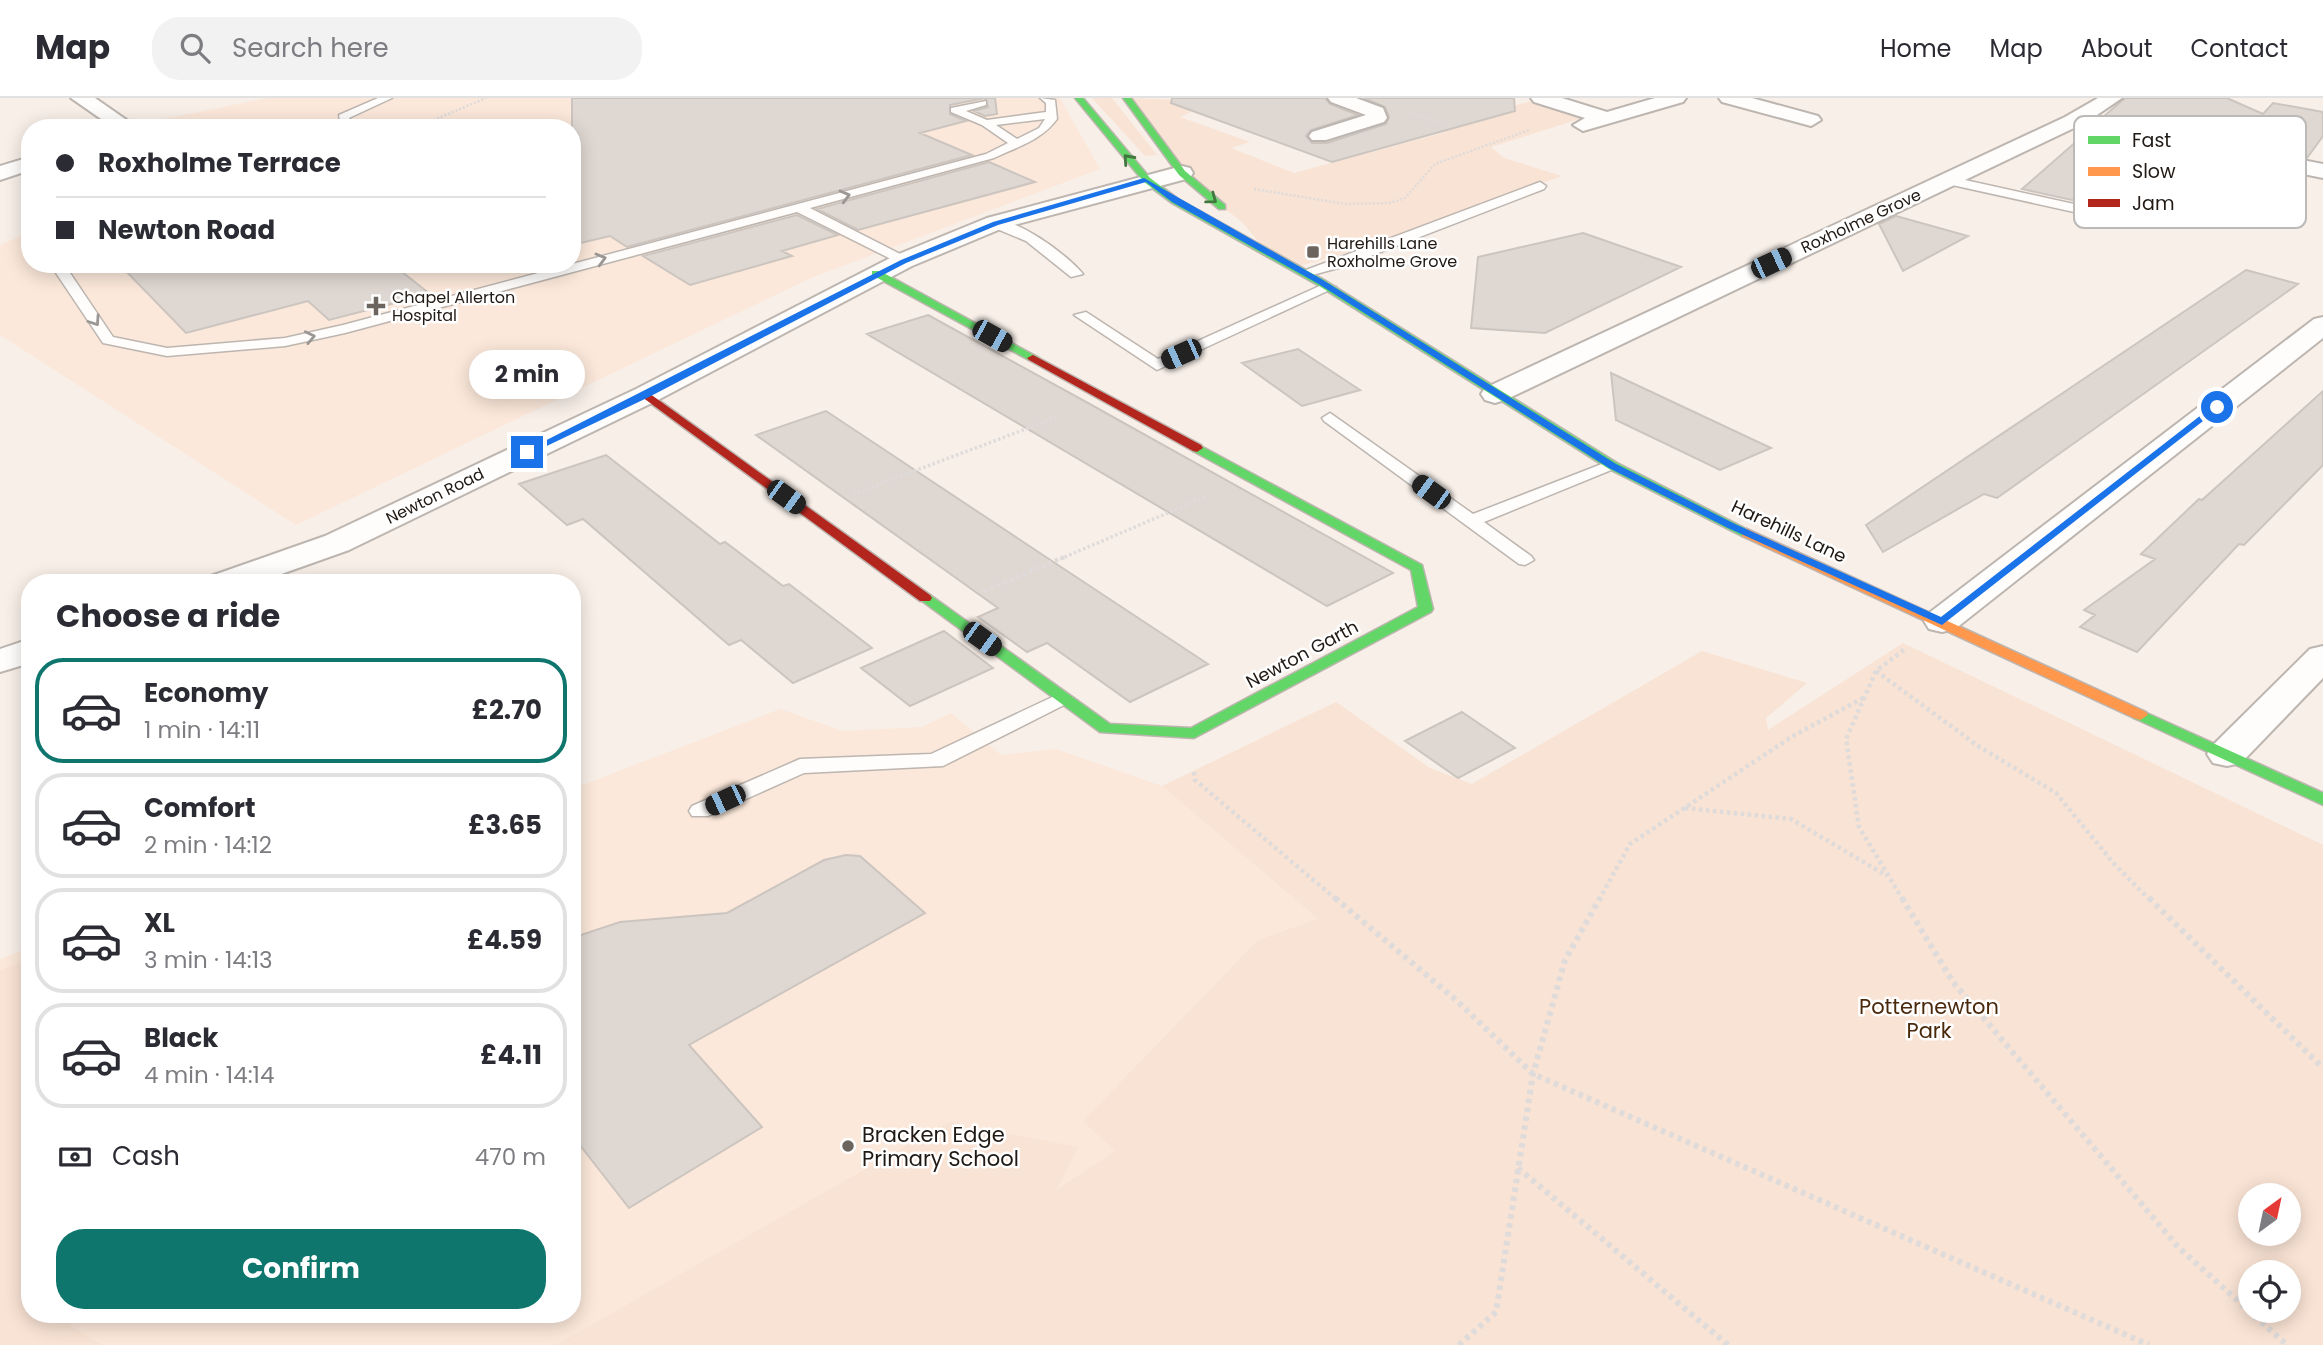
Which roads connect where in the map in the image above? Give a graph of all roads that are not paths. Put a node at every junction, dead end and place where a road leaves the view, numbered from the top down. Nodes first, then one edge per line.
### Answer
1 (81, 98) edge
2 (387, 98) edge
3 (1045, 98) edge
4 (1079, 98) edge
5 (1127, 98) edge
6 (1338, 98) edge
7 (1541, 98) edge
8 (1676, 98) edge
9 (1729, 98) edge
10 (2112, 98) edge
11 (982, 103) dead end
12 (1814, 111) dead end
13 (1051, 115) junction
14 (2081, 116) edge
15 (114, 119) edge
16 (344, 119) edge
17 (2072, 121) edge
18 (986, 123) junction
19 (1319, 136) dead end
20 (1017, 144) junction
21 (21, 166) edge
22 (0, 173) edge
23 (1182, 173) junction
24 (1147, 180) junction
25 (1947, 180) junction
26 (1540, 186) dead end
27 (800, 208) junction
28 (2074, 208) edge
29 (995, 223) junction
30 (1266, 250) junction
31 (903, 261) junction
32 (581, 267) edge
33 (63, 273) edge
34 (558, 273) edge
35 (876, 273) junction
36 (1305, 273) junction
37 (1076, 274) dead end
38 (1329, 287) junction
39 (1081, 315) dead end
40 (2323, 325) edge
41 (1495, 394) junction
42 (646, 395) junction
43 (1330, 418) dead end
44 (1613, 466) junction
45 (1471, 521) junction
46 (1525, 560) dead end
47 (249, 574) edge
48 (1942, 621) junction
49 (21, 653) edge
50 (2323, 657) edge
51 (0, 661) edge
52 (1063, 698) junction
53 (2227, 754) junction
54 (2323, 800) edge
55 (701, 811) dead end

1 - 15 street
2 - 16 lane
3 - 13 lane
24 -> 4 main road, Harehills Lane
5 - 23 main road, Harehills Lane
6 - 19 street
7 - 8 street
9 - 12 street
10 - 14 street, Roxholme Grove
11 - 18 lane
13 - 18 lane
13 - 20 lane
17 - 25 street, Roxholme Grove
18 - 20 lane
27 -> 20 lane
21 - 22 street
23 - 24 street, Newton Road
23 -> 30 main road, Harehills Lane
24 - 29 street, Newton Road
24 - 30 main road, Harehills Lane
25 - 28 lane
25 - 41 street, Roxholme Grove
26 - 36 lane
27 - 31 lane
32 -> 27 lane
29 - 31 street, Newton Road
29 - 37 lane
30 - 36 main road, Harehills Lane
31 - 35 street, Newton Road
33 -> 34 lane
35 - 42 street, Newton Road
35 - 52 main road, Newton Garth
36 - 38 main road, Harehills Lane
38 - 39 lane
38 - 41 main road, Harehills Lane
40 - 48 street
41 - 44 main road, Harehills Lane
42 - 47 street, Newton Road
42 - 52 main road
43 - 45 lane
44 - 45 lane
44 - 48 main road, Harehills Lane
45 - 46 lane
48 - 53 main road, Harehills Lane
49 - 51 street
50 - 53 street
52 - 55 lane
53 - 54 main road, Harehills Lane

